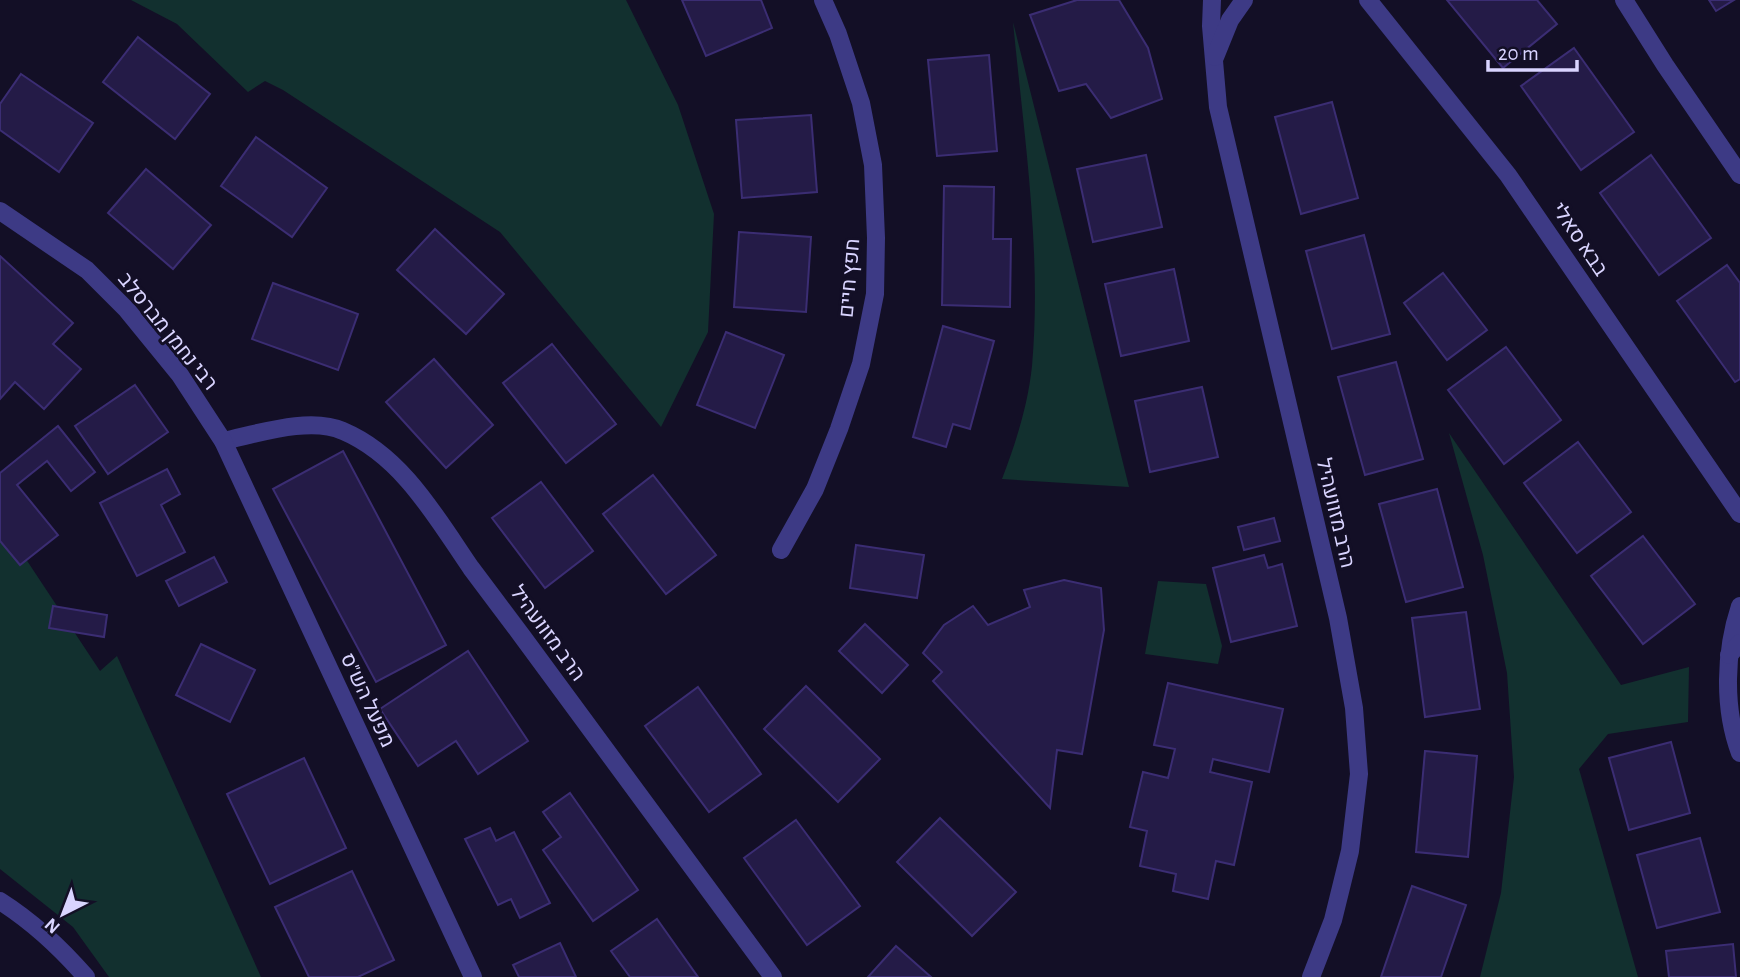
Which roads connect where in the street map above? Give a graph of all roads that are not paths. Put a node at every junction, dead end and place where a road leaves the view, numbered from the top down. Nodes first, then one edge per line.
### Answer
1 (823, 0) edge
2 (1212, 0) edge
3 (1244, 0) edge
4 (1368, 0) edge
5 (1624, 0) edge
6 (1213, 60) junction
7 (1740, 175) edge
8 (0, 211) edge
9 (223, 441) junction
10 (1740, 514) edge
11 (781, 550) dead end
12 (1740, 606) edge
13 (1735, 649) edge
14 (1740, 753) edge
15 (0, 901) edge
16 (86, 977) edge
17 (473, 977) edge
18 (773, 977) edge
19 (1311, 977) edge

1 - 11 street, חפץ חיים
2 - 6 street, הרב מזוועהיל
3 - 6 street, הרב מזוועהיל
4 - 10 street, בבא סאלי
5 - 7 street
6 - 19 street, הרב מזוועהיל
8 - 9 street, רבי נחמן מברסלב
9 - 17 street, מפעל הש"ס
9 - 18 street, הרב מזוועהיל
12 - 13 street
13 - 14 street
15 - 16 street

